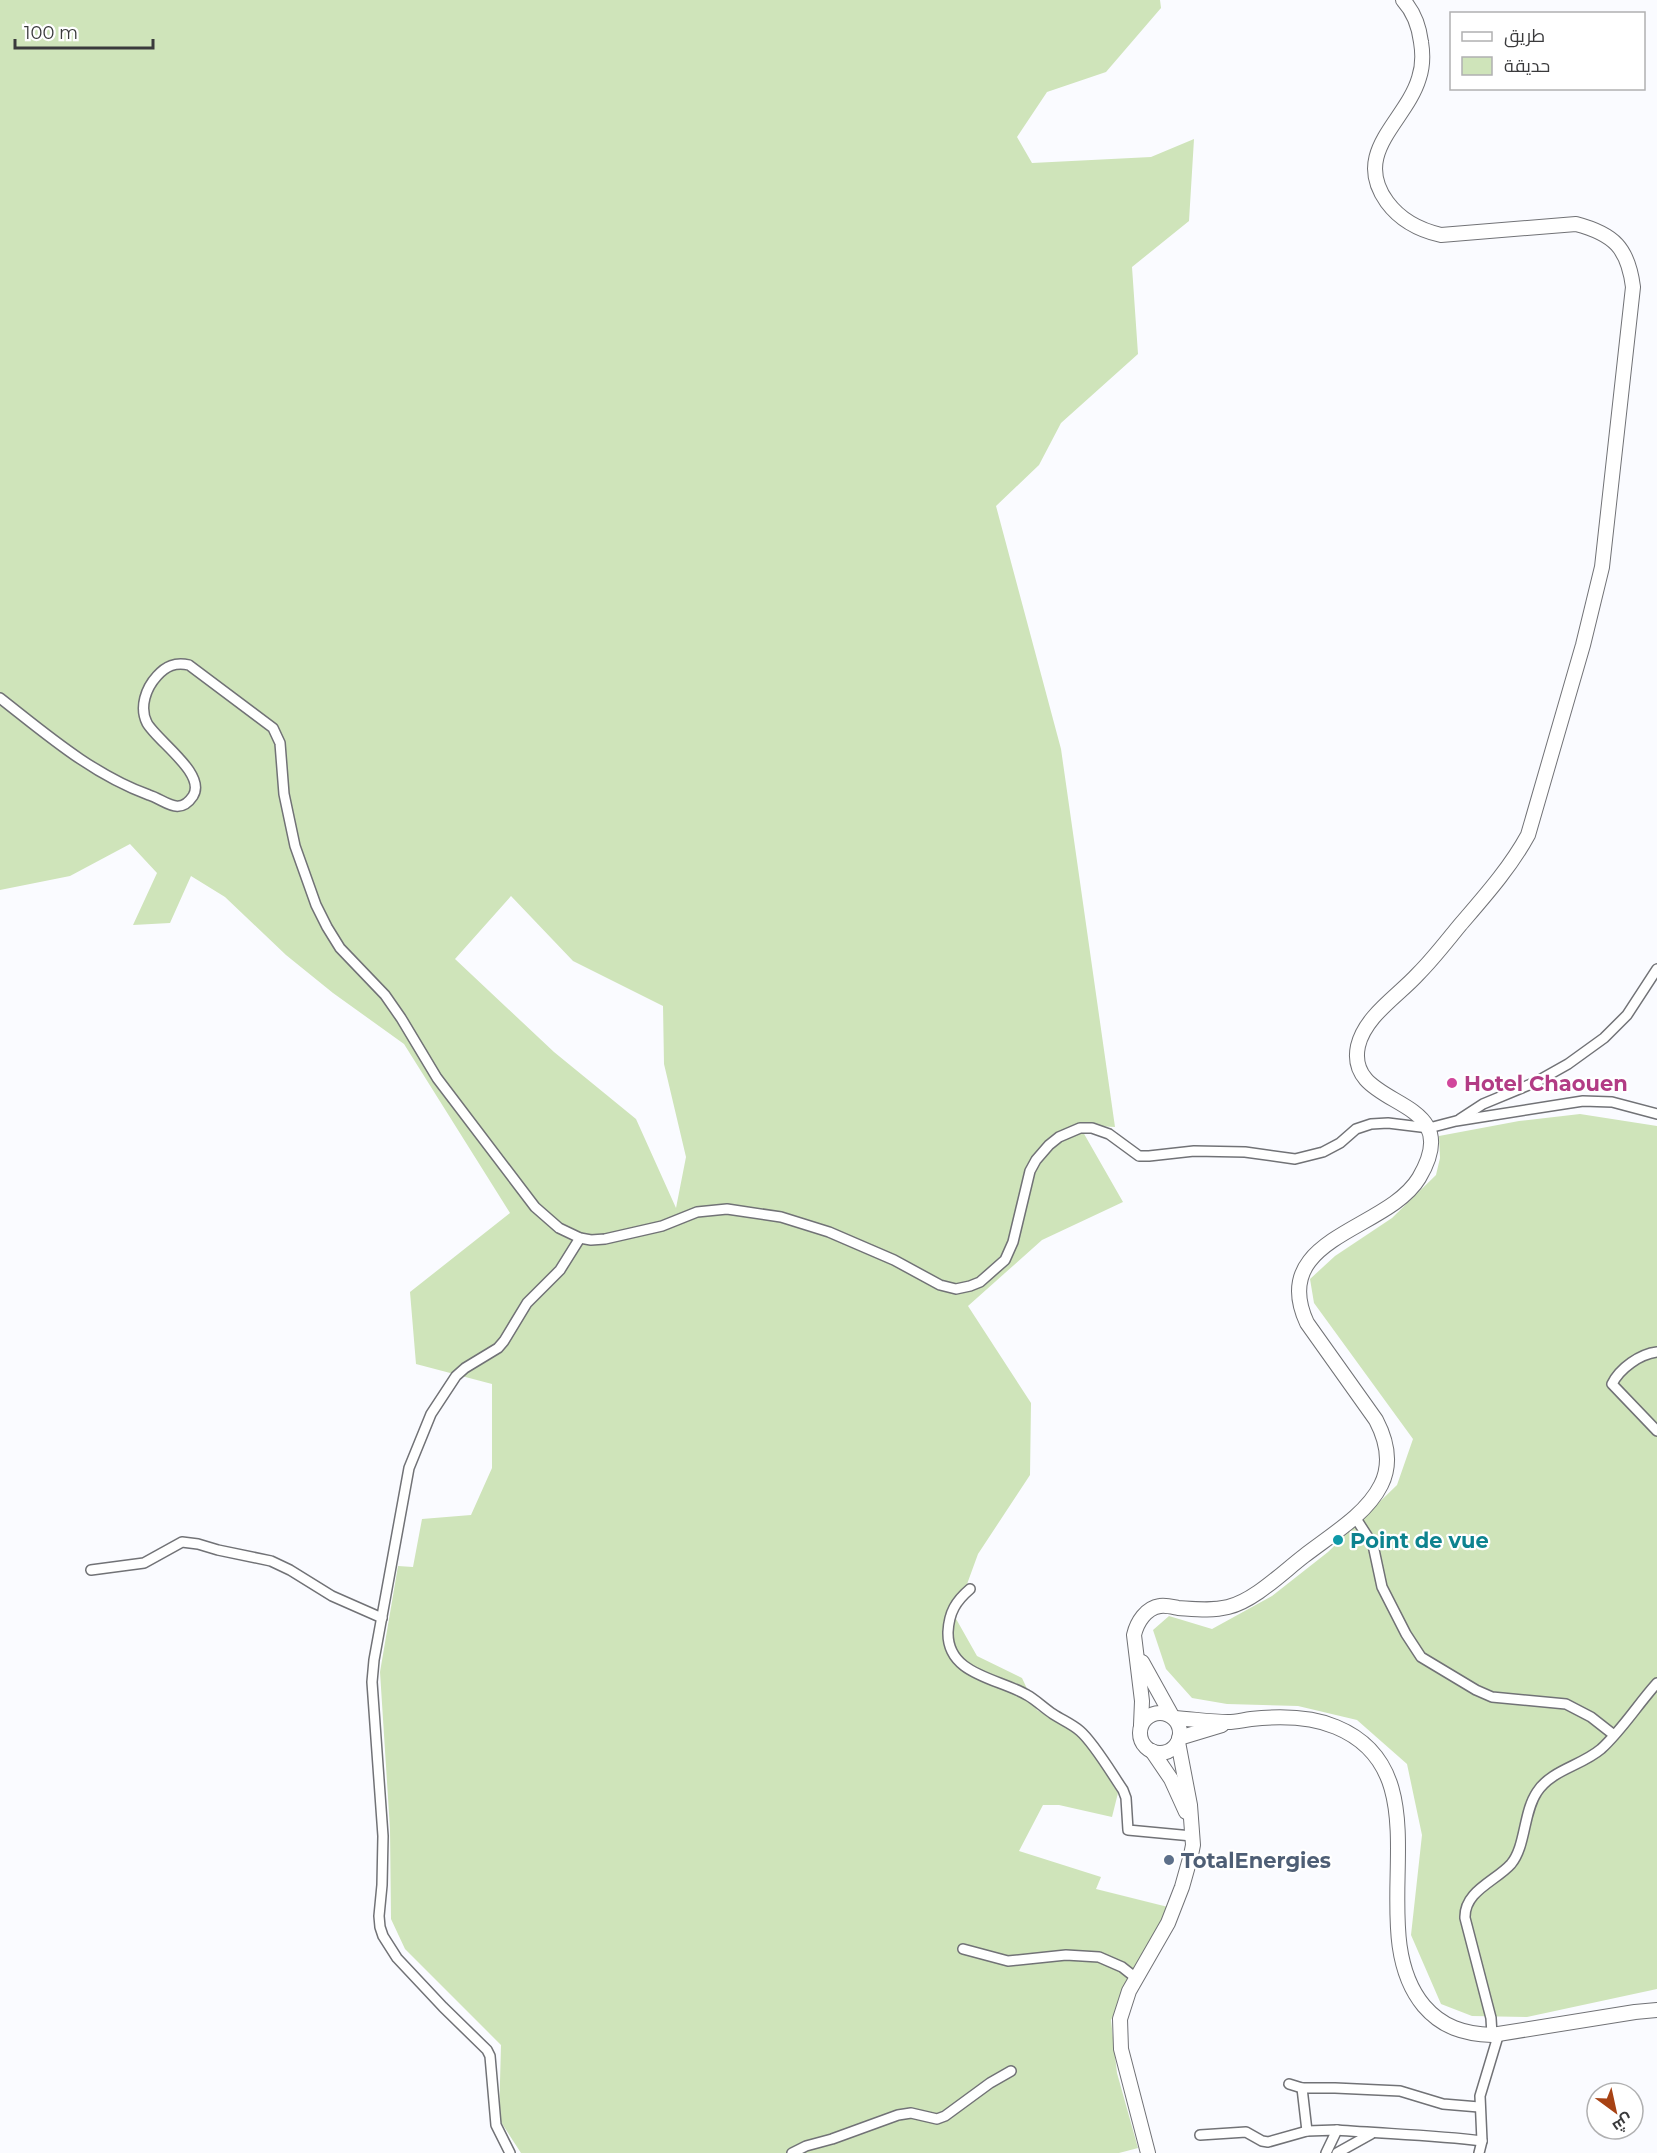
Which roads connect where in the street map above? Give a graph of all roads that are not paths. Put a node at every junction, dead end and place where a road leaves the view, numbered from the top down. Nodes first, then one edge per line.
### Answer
1 (1403, 0) edge
2 (0, 698) edge
3 (1657, 969) edge
4 (1657, 1114) edge
5 (1456, 1121) junction
6 (1429, 1128) junction
7 (580, 1238) junction
8 (1657, 1352) edge
9 (1657, 1431) edge
10 (1355, 1516) junction
11 (92, 1570) dead end
12 (970, 1589) dead end
13 (382, 1617) junction
14 (1137, 1652) junction
15 (1657, 1683) edge
16 (1173, 1717) junction
17 (1230, 1722) junction
18 (1141, 1725) junction
19 (1614, 1735) junction
20 (1179, 1740) junction
21 (1152, 1751) junction
22 (1191, 1829) junction
23 (963, 1949) dead end
24 (1137, 1978) junction
25 (1657, 2010) edge
26 (1496, 2034) junction
27 (1011, 2072) dead end
28 (1288, 2084) dead end
29 (1302, 2088) junction
30 (1479, 2106) junction
31 (1307, 2130) junction
32 (1337, 2130) junction
33 (1371, 2134) junction
34 (1200, 2135) dead end
35 (1482, 2141) junction
36 (510, 2153) edge
37 (792, 2153) edge
38 (1148, 2153) edge
39 (1326, 2153) edge
40 (1337, 2153) edge
41 (1479, 2153) edge

1 - 6 main road
2 - 7 street
3 - 5 street
4 - 5 street
5 - 6 street
6 - 7 street
6 - 10 main road
7 - 13 street
8 - 9 street
10 - 14 main road
10 - 19 street
11 - 13 street
12 - 22 street
13 - 36 street
14 - 16 main road
14 - 18 main road
15 - 19 street
16 - 17 main road
16 - 18 main road
16 - 20 main road
17 - 20 main road
17 - 26 main road
18 - 21 main road
19 - 26 street
20 - 21 main road
20 - 22 main road
21 - 22 main road
22 - 24 main road
23 - 24 street
24 - 38 main road
25 - 26 main road
26 - 30 street
27 - 37 street
28 - 29 street
29 - 30 street
29 - 31 street
30 - 35 street
31 - 32 street
31 - 34 street
32 - 33 street
32 - 39 street
33 - 35 street
33 - 40 street
35 - 41 street

